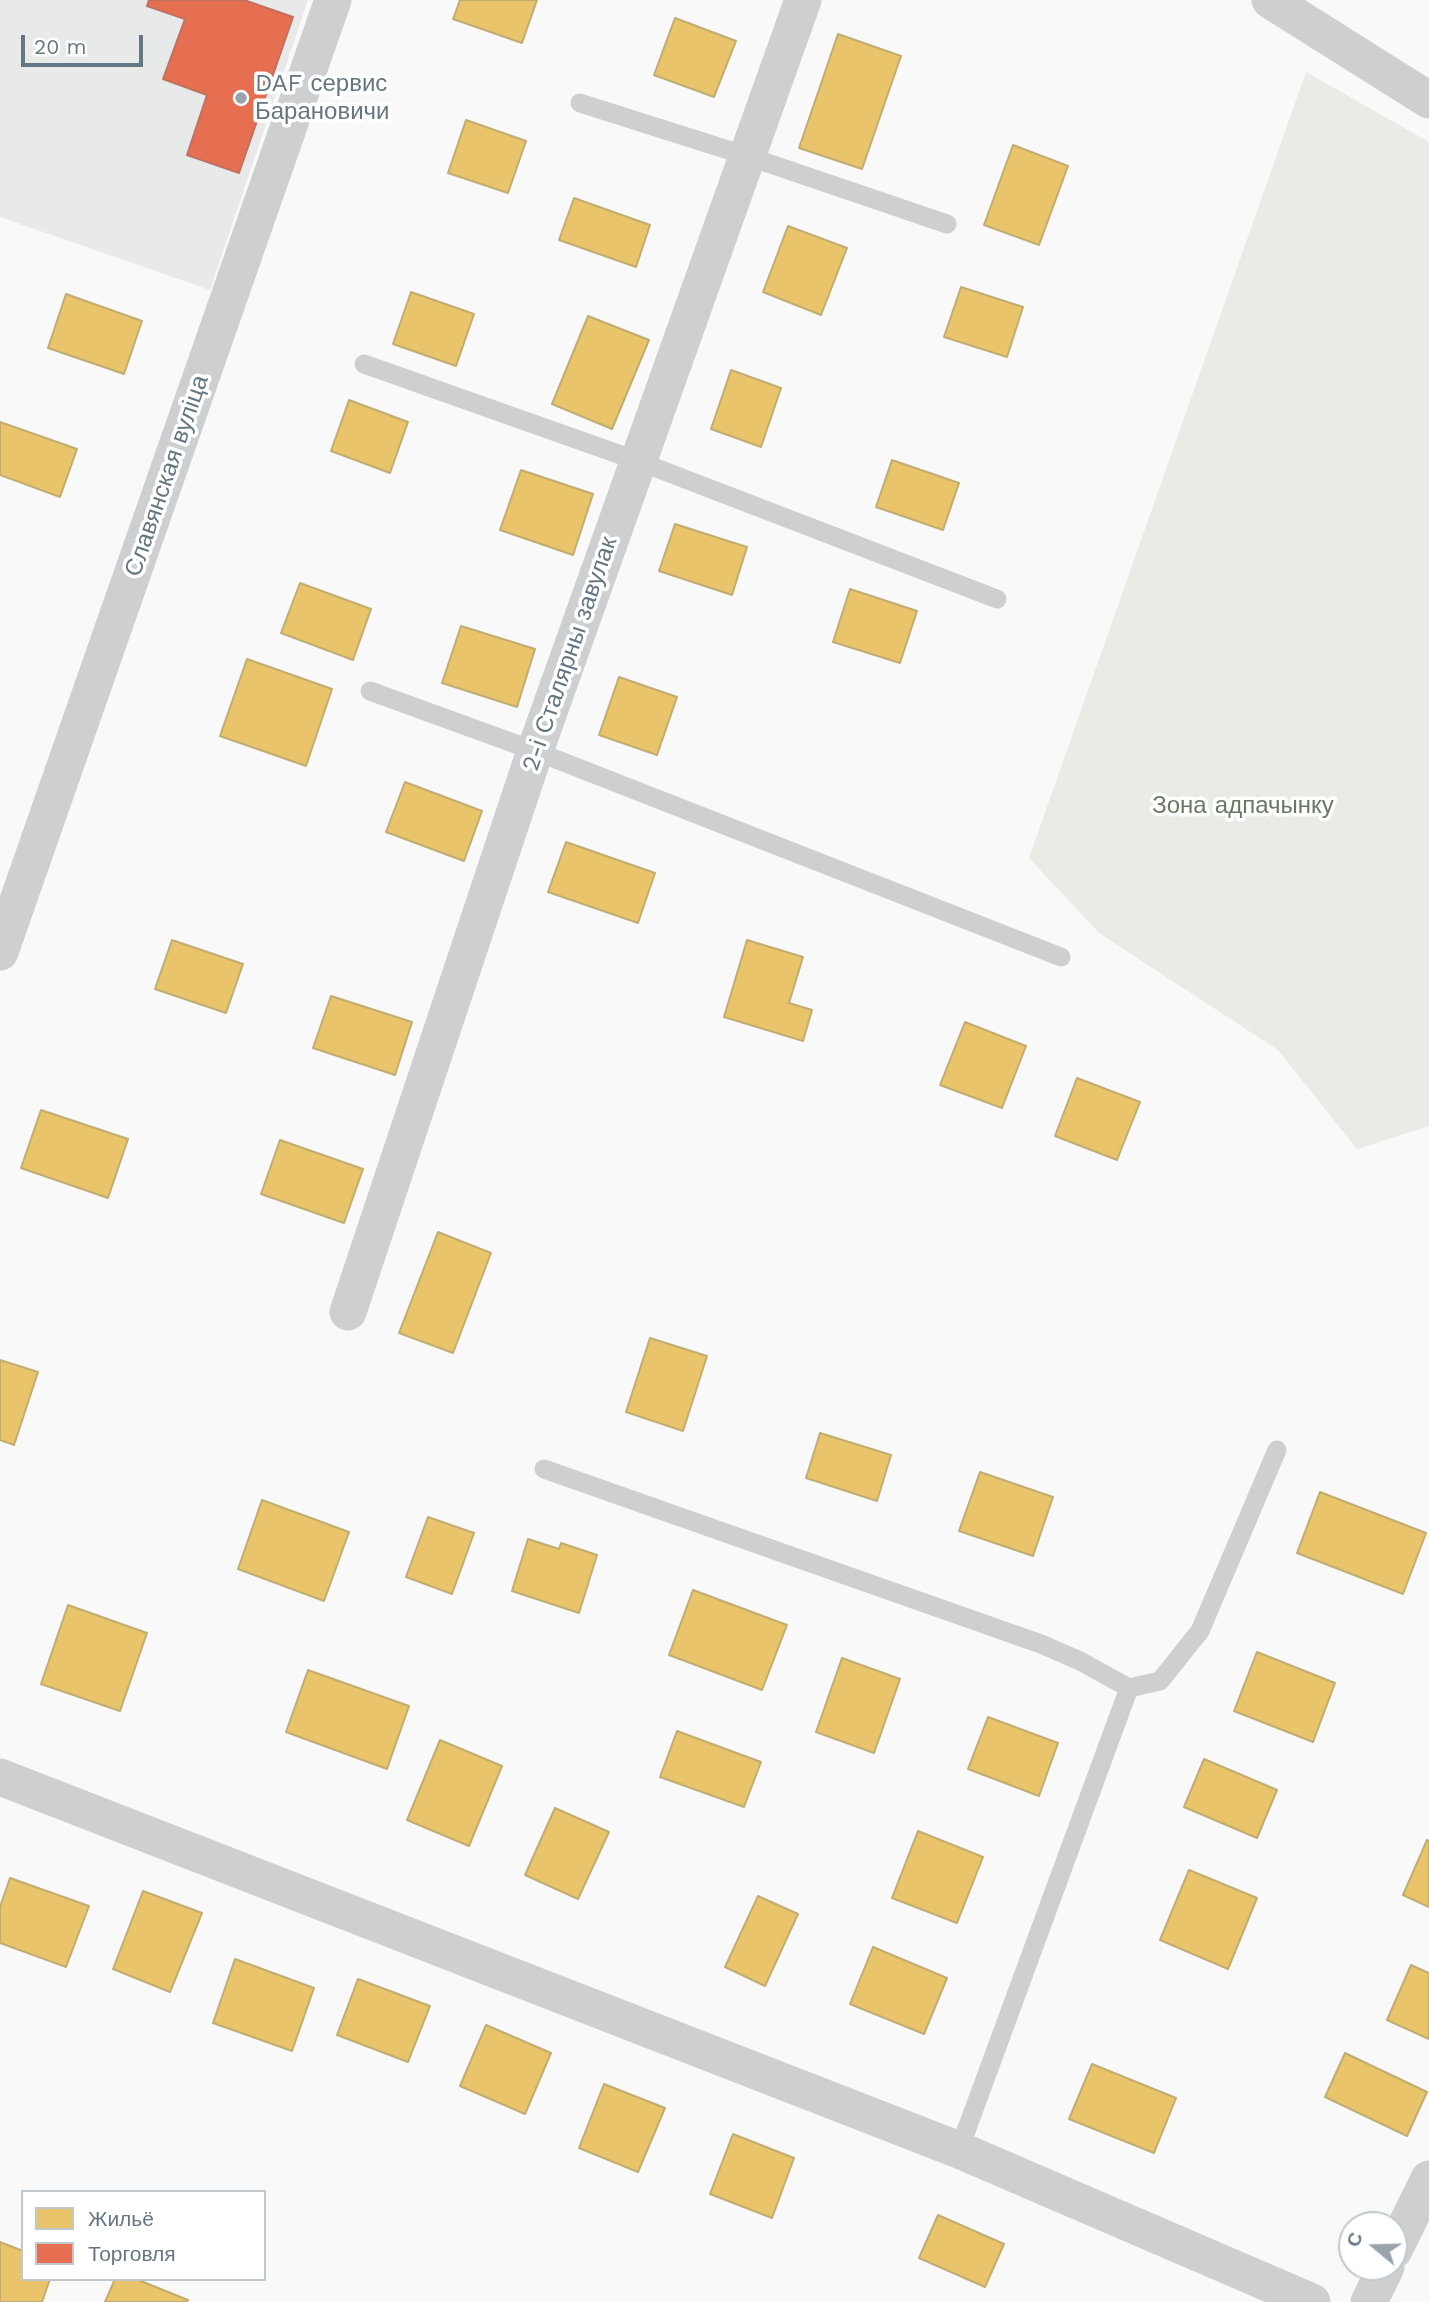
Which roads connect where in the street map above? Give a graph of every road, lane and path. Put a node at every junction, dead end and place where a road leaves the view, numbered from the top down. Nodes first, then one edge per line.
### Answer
1 (333, 0) edge
2 (803, 0) edge
3 (1270, 0) edge
4 (1429, 100) edge
5 (580, 103) dead end
6 (747, 156) junction
7 (947, 224) dead end
8 (364, 364) dead end
9 (638, 461) junction
10 (997, 599) dead end
11 (370, 691) dead end
12 (535, 751) junction
13 (1, 947) edge
14 (1061, 957) dead end
15 (348, 1312) dead end
16 (1277, 1450) dead end
17 (544, 1469) dead end
18 (1129, 1688) junction
19 (0, 1777) edge
20 (959, 2150) junction
21 (1429, 2179) edge
22 (1408, 2222) edge
23 (1379, 2281) edge
24 (1312, 2302) edge
25 (1369, 2302) edge

1 - 13 street, Славянская вуліца
2 - 6 street, 2-і Сталярны завулак
3 - 4 street
5 - 6 lane
6 - 7 lane
6 - 9 street, 2-і Сталярны завулак
8 - 9 lane
9 - 10 lane
9 - 12 street, 2-і Сталярны завулак
11 - 12 lane
12 - 14 lane
12 - 15 street, 2-і Сталярны завулак
16 - 18 lane
17 - 18 lane
18 - 20 lane
19 - 20 street
20 - 24 street
21 - 22 street
23 - 25 street

